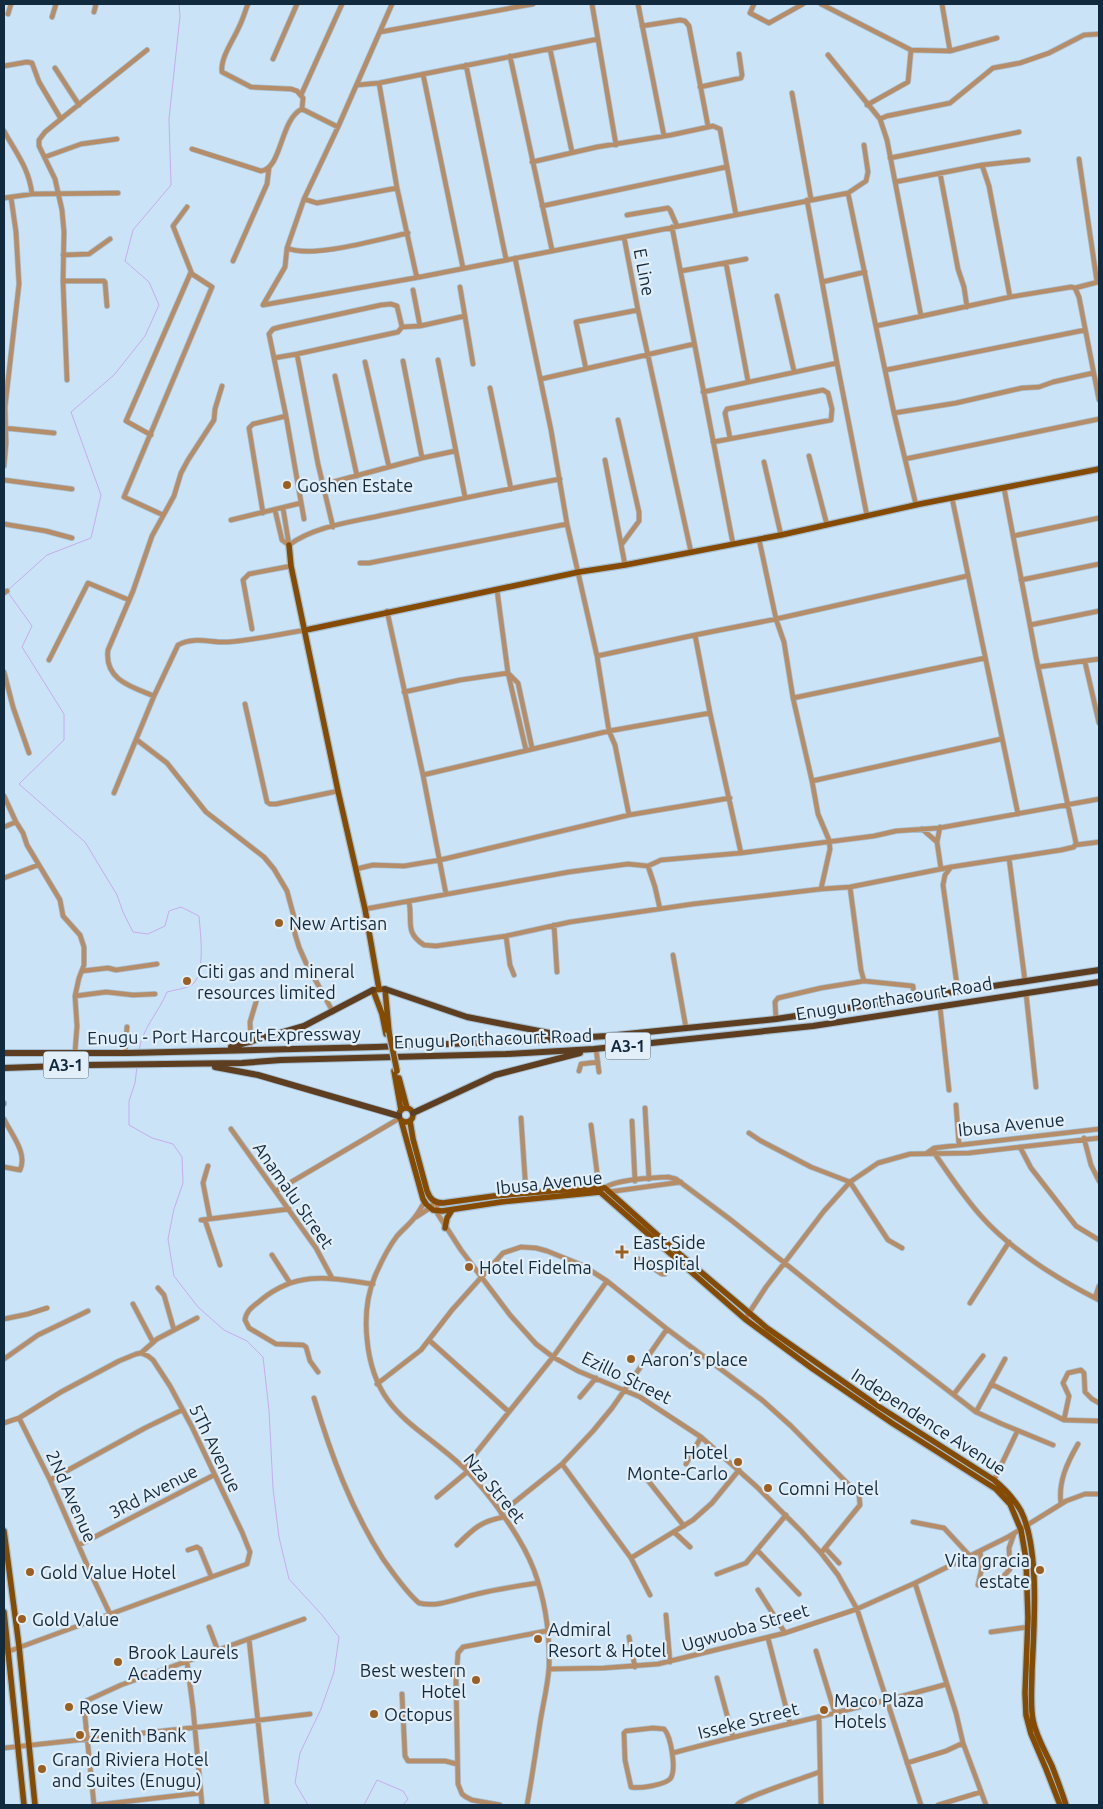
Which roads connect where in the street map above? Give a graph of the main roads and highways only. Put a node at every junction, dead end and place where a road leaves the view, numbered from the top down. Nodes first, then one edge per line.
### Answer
1 (1099, 469) edge
2 (289, 545) road end
3 (306, 630) junction
4 (1099, 970) edge
5 (1099, 982) edge
6 (379, 990) junction
7 (388, 1033) junction
8 (578, 1038) junction
9 (595, 1049) junction
10 (223, 1050) junction
11 (4, 1053) edge
12 (199, 1064) junction
13 (4, 1068) edge
14 (413, 1113) junction
15 (402, 1114) junction
16 (410, 1121) junction
17 (602, 1191) junction
18 (452, 1210) junction
19 (446, 1228) road end
20 (686, 1264) junction
21 (4, 1531) edge
22 (4, 1612) edge
23 (1031, 1619) junction
24 (6, 1652) edge
25 (1028, 1693) junction
26 (1056, 1783) junction
27 (24, 1805) edge
28 (35, 1805) edge
29 (1060, 1805) edge
30 (1066, 1805) edge

1 - 3 main road
2 - 3 main road
3 - 6 main road
4 - 8 highway, Enugu - Port Harcourt Expressway / A3-1
5 - 9 highway, Enugu Porthacourt Road / A3-1
6 - 7 main road
6 - 7 main road
6 - 8 highway
6 - 10 highway
7 - 15 main road, bridge
8 - 10 highway, Enugu - Port Harcourt Expressway / A3-1
9 - 12 highway, Enugu Porthacourt Road / A3-1
9 - 14 highway
10 - 11 highway, Enugu - Port Harcourt Expressway / A3-1
12 - 13 highway, Enugu Porthacourt Road / A3-1
12 - 15 highway
14 - 15 main road
14 - 16 main road
15 - 16 main road
15 - 18 main road, Ibusa Avenue
16 - 17 main road, Ibusa Avenue
17 - 18 main road, Ibusa Avenue
17 - 20 main road, Independence Avenue
17 - 20 main road, Independence Avenue
18 - 19 main road
20 - 23 main road, Independence Avenue
20 - 23 main road, Independence Avenue
21 - 28 main road
22 - 24 main road
23 - 25 main road, Independence Avenue
23 - 25 main road, Independence Avenue
24 - 27 main road
25 - 26 main road, Independence Avenue
26 - 29 main road, Independence Avenue
26 - 30 main road, Independence Avenue

